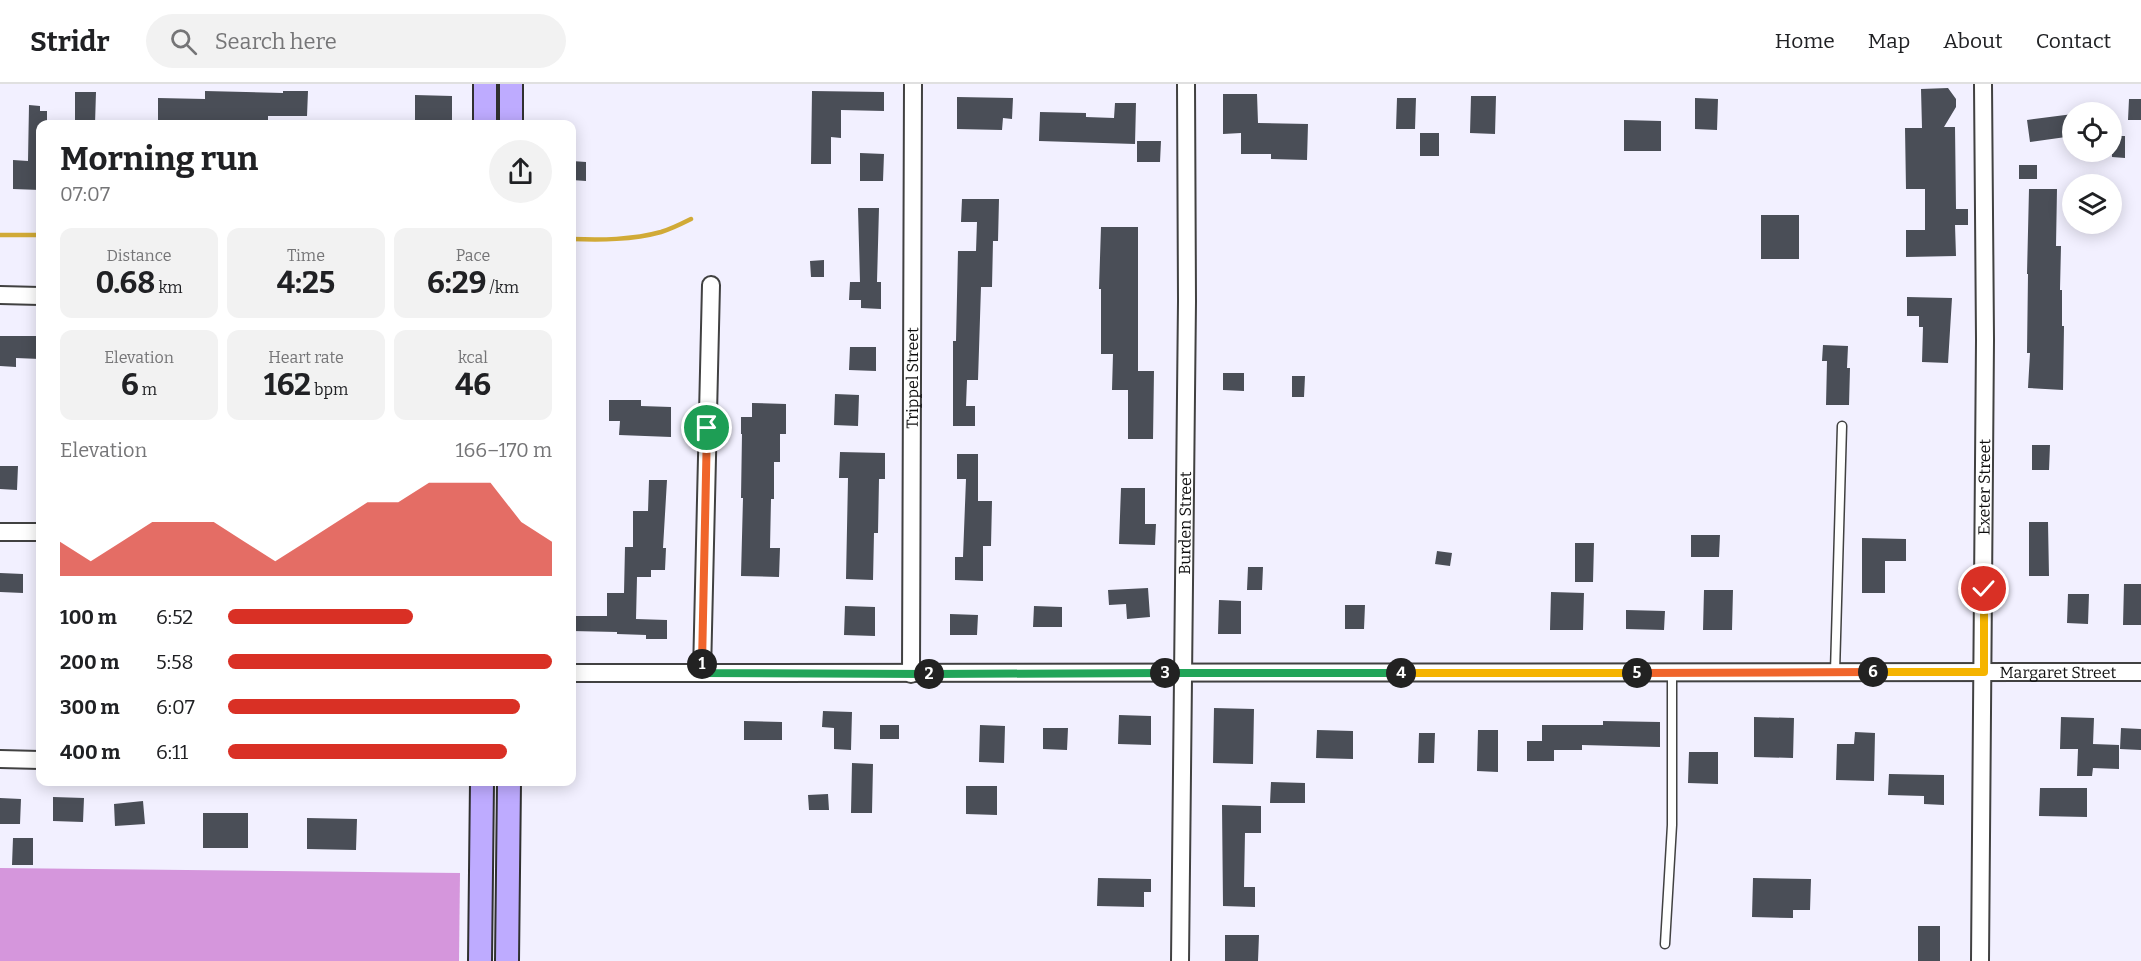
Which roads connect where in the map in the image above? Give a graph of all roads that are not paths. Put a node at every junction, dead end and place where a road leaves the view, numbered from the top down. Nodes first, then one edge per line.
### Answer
1 (485, 84) edge
2 (511, 84) edge
3 (913, 84) edge
4 (1186, 84) edge
5 (1983, 84) edge
6 (485, 120) edge
7 (512, 120) edge
8 (711, 285) dead end
9 (0, 295) edge
10 (36, 296) edge
11 (1842, 426) dead end
12 (0, 532) edge
13 (36, 532) edge
14 (1835, 672) junction
15 (1984, 672) junction
16 (2141, 672) edge
17 (576, 673) edge
18 (702, 673) junction
19 (1184, 673) junction
20 (1672, 673) junction
21 (911, 674) junction
22 (0, 759) edge
23 (36, 760) edge
24 (482, 786) edge
25 (509, 786) edge
26 (1665, 944) dead end
27 (480, 961) edge
28 (507, 961) edge
29 (1180, 961) edge
30 (1980, 961) edge

1 - 6 main road
2 - 7 main road
3 - 21 street, Trippel Street
4 - 19 street, Burden Street
5 - 15 street, Exeter Street
8 - 18 street
9 - 10 street
11 - 14 lane
12 - 13 street
14 - 15 street, Margaret Street
14 - 20 street, Margaret Street
15 - 16 street, Margaret Street
15 - 30 street, Exeter Street
17 - 18 street, Margaret Street
18 - 21 street, Margaret Street
19 - 20 street, Margaret Street
19 - 21 street, Margaret Street
19 - 29 street, Burden Street
20 - 26 lane
22 - 23 street
24 - 27 main road
25 - 28 main road

